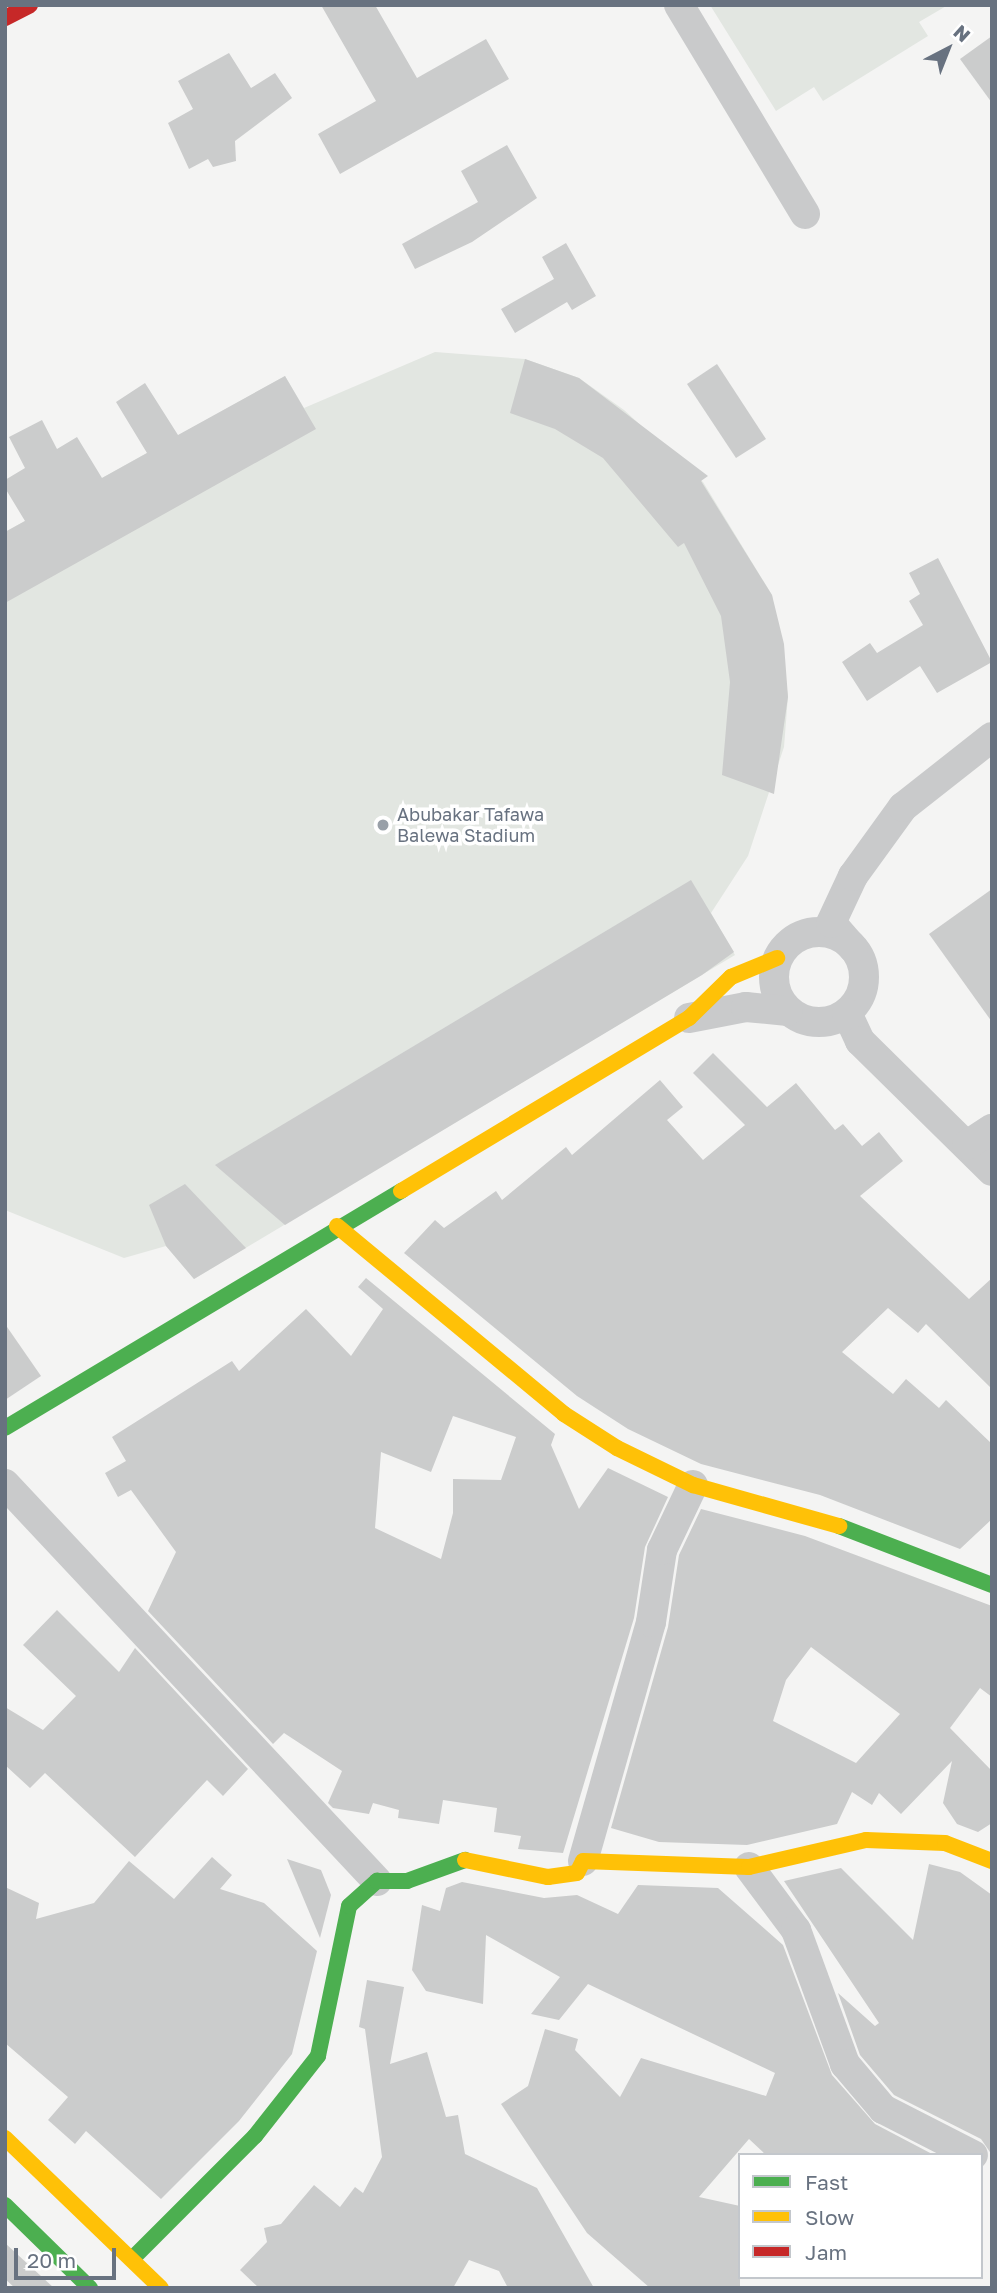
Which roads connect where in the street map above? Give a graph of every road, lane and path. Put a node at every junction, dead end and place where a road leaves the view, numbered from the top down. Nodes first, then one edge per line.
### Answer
1 (30, 5) edge
2 (679, 5) edge
3 (5, 18) edge
4 (805, 214) dead end
5 (992, 737) edge
6 (853, 876) junction
7 (818, 933) junction
8 (853, 948) junction
9 (777, 958) junction
10 (864, 976) junction
11 (788, 1011) junction
12 (847, 1013) junction
13 (689, 1018) junction
14 (899, 1074) junction
15 (992, 1129) edge
16 (967, 1145) junction
17 (992, 1171) edge
18 (337, 1226) junction
19 (5, 1428) edge
20 (5, 1484) edge
21 (693, 1485) junction
22 (992, 1585) edge
23 (583, 1861) junction
24 (992, 1861) edge
25 (749, 1867) junction
26 (377, 1881) junction
27 (5, 2138) edge
28 (969, 2153) edge
29 (5, 2205) edge
30 (132, 2259) junction
31 (90, 2288) edge
32 (161, 2288) edge

1 - 3 main road
2 - 4 street
5 - 6 street
6 - 7 street
6 - 8 street
7 - 8 street
7 - 9 street
8 - 10 street
9 - 11 street
9 - 13 main road
10 - 12 street
10 - 14 street
11 - 12 street
11 - 13 street
12 - 14 street
13 - 18 main road
14 - 16 street
15 - 16 street
16 - 17 street
18 - 19 main road
18 - 21 main road
20 - 26 street
21 - 22 main road
21 - 23 street
23 - 25 main road
23 - 26 main road
24 - 25 main road
25 - 28 street
26 - 30 main road
27 - 30 main road
29 - 31 main road
30 - 32 main road

